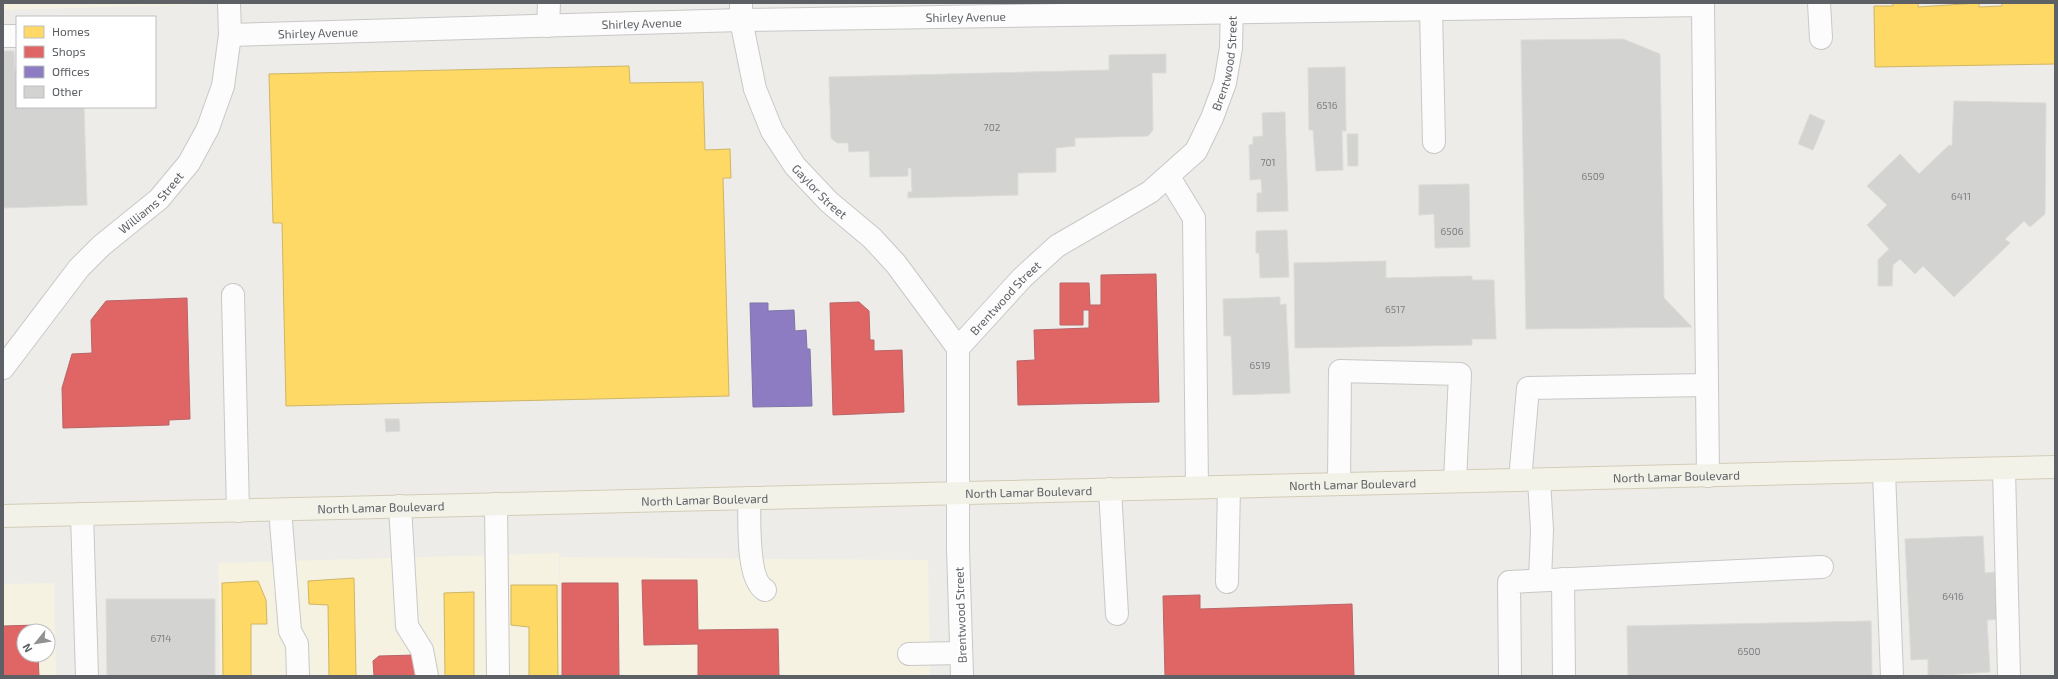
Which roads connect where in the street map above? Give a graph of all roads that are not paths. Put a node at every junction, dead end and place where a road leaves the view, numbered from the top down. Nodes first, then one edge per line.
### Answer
1 (228, 3) edge
2 (549, 3) edge
3 (1819, 3) edge
4 (1232, 8) edge
5 (1431, 10) junction
6 (741, 12) edge
7 (548, 26) junction
8 (230, 35) junction
9 (3, 36) edge
10 (16, 36) edge
11 (1821, 38) dead end
12 (1434, 142) dead end
13 (1169, 177) junction
14 (233, 295) dead end
15 (958, 348) junction
16 (3, 368) edge
17 (3, 381) edge
18 (1707, 385) junction
19 (2055, 467) edge
20 (2004, 469) junction
21 (1884, 472) junction
22 (1708, 476) junction
23 (1530, 480) junction
24 (1455, 481) junction
25 (1339, 484) junction
26 (1229, 487) junction
27 (1197, 488) junction
28 (1110, 489) junction
29 (958, 493) junction
30 (749, 498) junction
31 (496, 504) junction
32 (400, 506) junction
33 (280, 510) junction
34 (238, 511) junction
35 (82, 514) junction
36 (3, 516) edge
37 (1822, 567) dead end
38 (1563, 579) junction
39 (1540, 580) junction
40 (1227, 582) dead end
41 (764, 590) dead end
42 (1117, 614) dead end
43 (961, 653) junction
44 (909, 654) dead end
45 (87, 676) edge
46 (298, 676) edge
47 (427, 676) edge
48 (498, 676) edge
49 (962, 676) edge
50 (1510, 676) edge
51 (1564, 676) edge
52 (1892, 676) edge
53 (2009, 676) edge

1 - 8 street, Williams Street
2 - 7 street
3 - 11 street
4 - 5 street, Shirley Avenue
4 - 6 street, Shirley Avenue
4 - 13 street, Brentwood Street
5 - 12 street
5 - 18 street, Shirley Avenue
6 - 7 street, Shirley Avenue
6 - 15 street, Gaylor Street
7 - 8 street, Shirley Avenue
8 - 16 street, Williams Street
9 - 10 street
13 - 15 street, Brentwood Street
13 - 27 street
14 - 34 street
15 - 29 street, Brentwood Street
16 - 17 street
18 - 22 street
18 - 23 street
19 - 20 main road, North Lamar Boulevard
20 - 21 main road, North Lamar Boulevard
20 - 53 street
21 - 22 main road, North Lamar Boulevard
21 - 52 street
22 - 23 main road, North Lamar Boulevard
23 - 24 main road, North Lamar Boulevard
23 - 39 street
24 - 25 main road, North Lamar Boulevard
24 - 25 street
25 - 26 main road, North Lamar Boulevard
26 - 27 main road, North Lamar Boulevard
26 - 40 street
27 - 28 main road, North Lamar Boulevard
28 - 29 main road, North Lamar Boulevard
28 - 42 street
29 - 30 main road, North Lamar Boulevard
29 - 43 street, Brentwood Street
30 - 31 main road, North Lamar Boulevard
30 - 41 street
31 - 32 main road, North Lamar Boulevard
31 - 48 street
32 - 33 main road, North Lamar Boulevard
32 - 47 street
33 - 34 main road, North Lamar Boulevard
33 - 46 street
34 - 35 main road, North Lamar Boulevard
35 - 36 main road, North Lamar Boulevard
35 - 45 street
37 - 38 street
38 - 39 street
38 - 51 street
39 - 50 street
43 - 44 street
43 - 49 street, Brentwood Street

